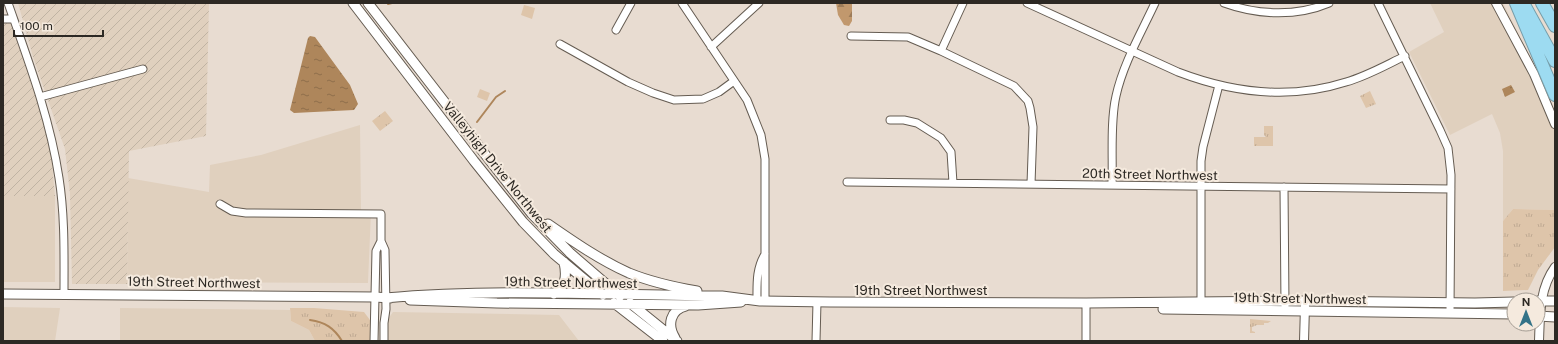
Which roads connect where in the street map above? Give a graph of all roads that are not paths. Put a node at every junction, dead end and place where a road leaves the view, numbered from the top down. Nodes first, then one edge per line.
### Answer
1 (8, 3) edge
2 (352, 3) edge
3 (368, 3) edge
4 (631, 3) edge
5 (682, 3) edge
6 (759, 3) edge
7 (963, 3) edge
8 (1027, 3) edge
9 (1155, 3) edge
10 (1224, 3) edge
11 (1329, 3) edge
12 (1378, 3) edge
13 (1496, 3) edge
14 (1516, 3) edge
15 (1523, 3) edge
16 (1542, 3) edge
17 (1548, 3) edge
18 (1555, 14) edge
19 (13, 18) junction
20 (3, 19) edge
21 (1555, 26) edge
22 (616, 30) dead end
23 (851, 36) dead end
24 (560, 44) dead end
25 (711, 47) junction
26 (941, 51) junction
27 (1133, 51) junction
28 (1405, 56) junction
29 (1555, 61) edge
30 (143, 69) dead end
31 (734, 81) junction
32 (1219, 85) junction
33 (1555, 95) edge
34 (40, 97) junction
35 (890, 120) dead end
36 (1555, 124) edge
37 (848, 182) dead end
38 (952, 183) junction
39 (1032, 184) junction
40 (1112, 185) junction
41 (1201, 187) junction
42 (1284, 187) junction
43 (1452, 189) junction
44 (220, 204) dead end
45 (532, 214) junction
46 (381, 242) junction
47 (564, 262) junction
48 (1555, 267) edge
49 (1543, 292) edge
50 (3, 294) edge
51 (64, 294) junction
52 (554, 294) junction
53 (602, 294) junction
54 (722, 296) junction
55 (375, 297) junction
56 (385, 298) junction
57 (617, 299) junction
58 (761, 301) junction
59 (817, 302) junction
60 (1086, 303) junction
61 (1506, 303) edge
62 (632, 304) junction
63 (698, 305) junction
64 (1201, 306) junction
65 (1284, 306) junction
66 (1305, 306) junction
67 (1450, 308) junction
68 (1506, 313) edge
69 (374, 341) edge
70 (384, 341) edge
71 (663, 341) edge
72 (677, 341) edge
73 (816, 341) edge
74 (1086, 341) edge
75 (1304, 341) edge

1 - 19 street
2 - 47 main road, Valleyhigh Drive Northwest
3 - 45 main road, Valleyhigh Drive Northwest
4 - 22 street
5 - 25 street
6 - 25 street
7 - 26 street
8 - 27 street
9 - 27 street
10 - 11 street
12 - 28 street
13 - 36 street
14 - 33 highway
15 - 29 highway
16 - 21 highway
17 - 18 highway
19 - 20 street
19 - 34 street
23 - 26 street
24 - 31 street
25 - 31 street
26 - 39 street
27 - 32 street
27 - 40 street
28 - 32 street
28 - 43 street
30 - 34 street
31 - 58 street
32 - 41 street
34 - 51 street
35 - 38 street
37 - 38 street, 20th Street Northwest
38 - 39 street, 20th Street Northwest
39 - 40 street, 20th Street Northwest
40 - 41 street, 20th Street Northwest
41 - 42 street, 20th Street Northwest
41 - 64 street
42 - 43 street, 20th Street Northwest
42 - 65 street
43 - 67 street
44 - 46 street
45 - 54 main road
45 - 57 main road, Valleyhigh Drive Northwest
46 - 55 street
46 - 56 street
47 - 52 main road
47 - 53 main road, Valleyhigh Drive Northwest
48 - 49 street
50 - 51 main road, 19th Street Northwest
51 - 55 main road, 19th Street Northwest
52 - 53 main road, 19th Street Northwest
52 - 56 main road, 19th Street Northwest
53 - 57 main road, 19th Street Northwest
54 - 57 main road, 19th Street Northwest
54 - 58 main road, 19th Street Northwest
55 - 56 main road, 19th Street Northwest
55 - 69 street
56 - 57 main road, 19th Street Northwest
56 - 70 street
57 - 62 main road, Valleyhigh Drive Northwest
57 - 71 main road, Valleyhigh Drive Northwest
58 - 59 main road, 19th Street Northwest
58 - 63 main road, 19th Street Northwest
59 - 60 main road, 19th Street Northwest
59 - 73 street
60 - 64 main road, 19th Street Northwest
60 - 74 street
61 - 67 main road, 19th Street Northwest
62 - 63 main road, 19th Street Northwest
62 - 72 main road, Valleyhigh Drive Northwest
63 - 72 main road
64 - 65 main road, 19th Street Northwest
65 - 66 main road, 19th Street Northwest
66 - 67 main road, 19th Street Northwest
66 - 75 street
67 - 68 main road, 19th Street Northwest

